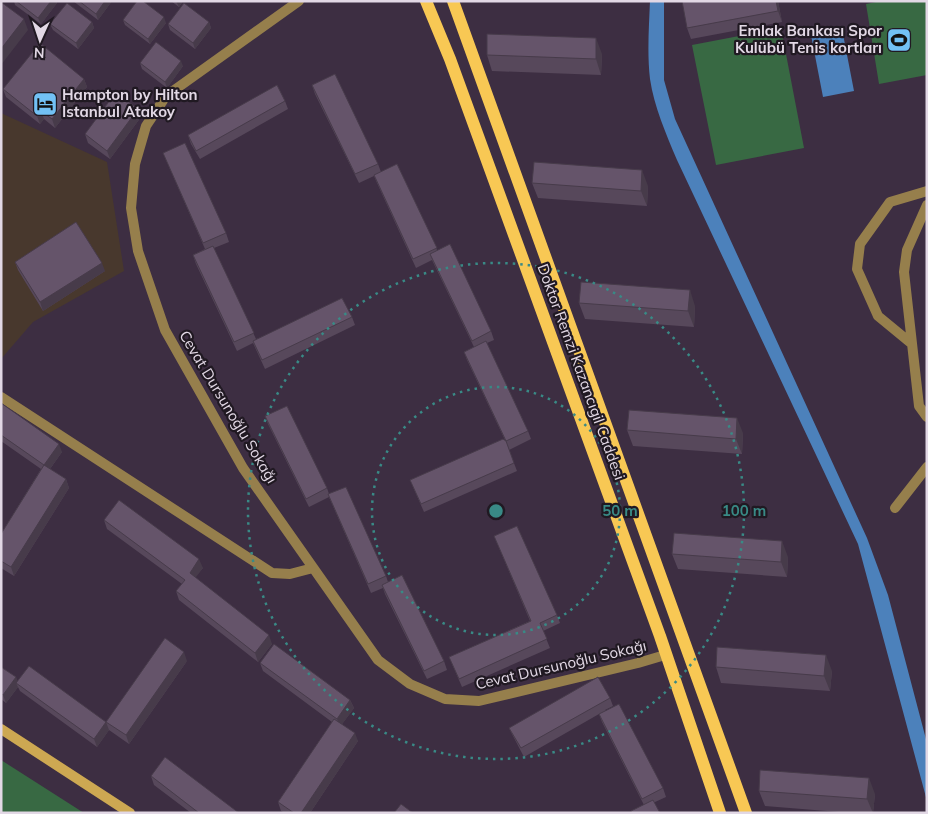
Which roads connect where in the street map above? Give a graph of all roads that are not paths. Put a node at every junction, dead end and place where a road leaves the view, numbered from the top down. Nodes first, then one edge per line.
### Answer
1 (299, 1) edge
2 (426, 1) edge
3 (453, 1) edge
4 (927, 191) edge
5 (927, 205) edge
6 (912, 344) junction
7 (1, 397) edge
8 (927, 417) edge
9 (927, 467) edge
10 (895, 508) dead end
11 (313, 568) junction
12 (665, 655) junction
13 (1, 729) edge
14 (130, 813) edge
15 (720, 813) edge
16 (746, 813) edge

1 - 11 street, Cevat Dursunoğlu Sokağı
2 - 12 main road, Doktor Remzi Kazancıgil Caddesi
3 - 16 main road, Doktor Remzi Kazancıgil Caddesi
4 - 6 street
5 - 6 street
6 - 8 street
7 - 11 street
9 - 10 street
11 - 12 street, Cevat Dursunoğlu Sokağı
12 - 15 main road, Doktor Remzi Kazancıgil Caddesi
13 - 14 main road

